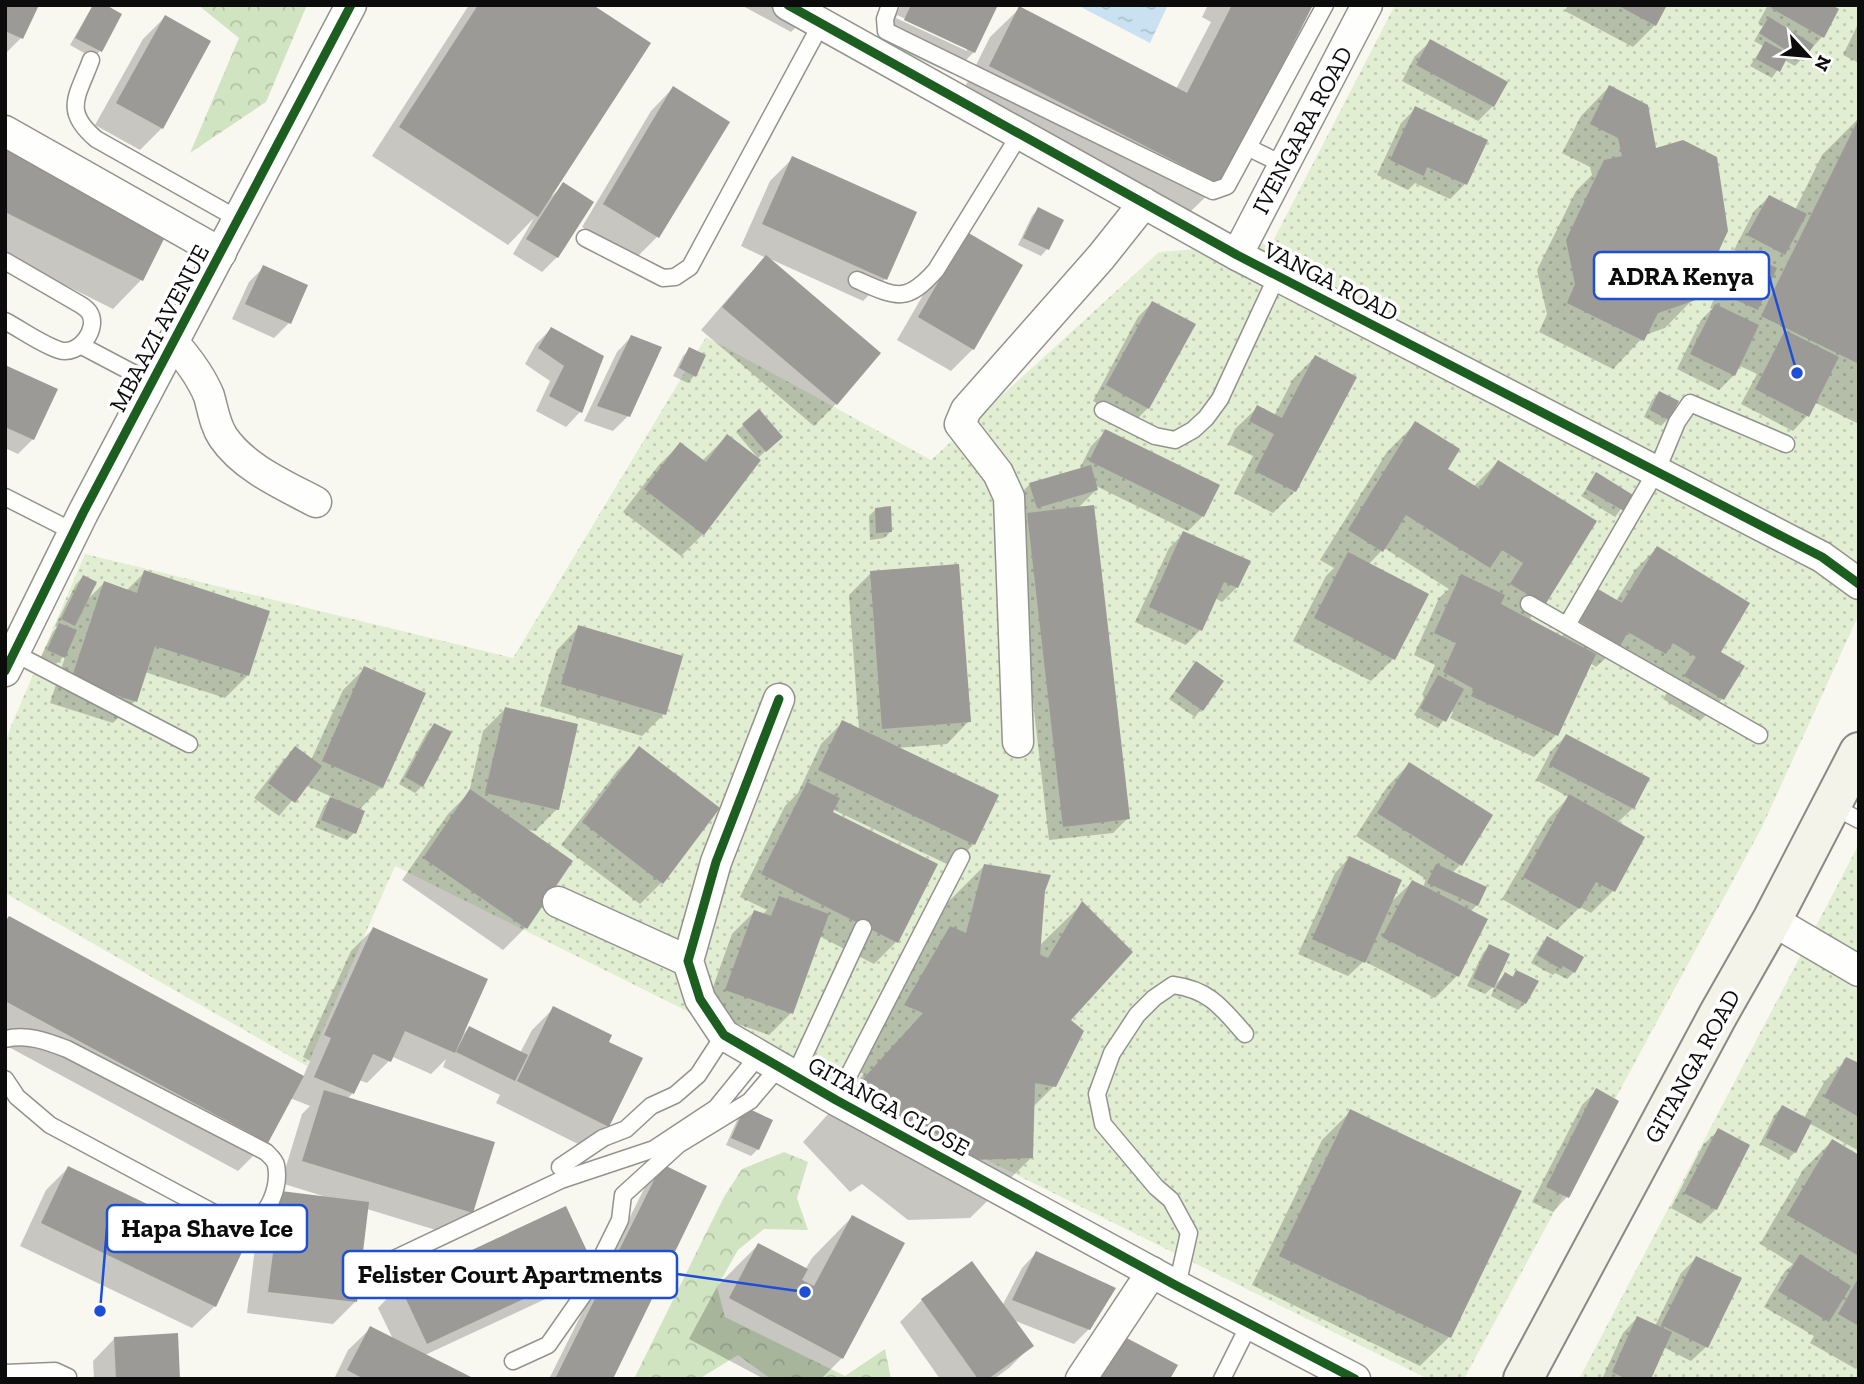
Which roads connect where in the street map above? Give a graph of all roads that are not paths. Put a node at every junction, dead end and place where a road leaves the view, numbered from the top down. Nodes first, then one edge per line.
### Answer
1 (351, 5) edge
2 (788, 5) edge
3 (890, 5) edge
4 (1325, 5) edge
5 (1367, 5) edge
6 (821, 24) junction
7 (92, 60) dead end
8 (5, 131) edge
9 (1020, 134) junction
10 (1249, 148) junction
11 (1284, 165) junction
12 (1144, 203) junction
13 (238, 219) junction
14 (584, 238) dead end
15 (221, 253) junction
16 (1237, 255) junction
17 (5, 261) edge
18 (1277, 276) junction
19 (858, 279) dead end
20 (5, 321) edge
21 (173, 342) junction
22 (82, 346) junction
23 (152, 383) junction
24 (1104, 411) dead end
25 (1786, 444) dead end
26 (1657, 470) junction
27 (5, 498) edge
28 (316, 502) dead end
29 (74, 531) junction
30 (1859, 584) edge
31 (1529, 604) dead end
32 (1567, 625) junction
33 (10, 662) edge
34 (779, 699) dead end
35 (1759, 735) dead end
36 (1018, 742) dead end
37 (189, 744) dead end
38 (1859, 751) edge
39 (1845, 813) edge
40 (961, 857) dead end
41 (558, 902) dead end
42 (1772, 920) junction
43 (863, 928) dead end
44 (688, 961) junction
45 (1859, 971) edge
46 (1245, 1034) dead end
47 (724, 1035) junction
48 (5, 1039) edge
49 (777, 1066) junction
50 (5, 1079) edge
51 (836, 1100) junction
52 (560, 1167) dead end
53 (375, 1268) dead end
54 (1164, 1279) junction
55 (1249, 1325) junction
56 (513, 1361) dead end
57 (5, 1373) edge
58 (68, 1379) edge
59 (1081, 1379) edge
60 (1222, 1379) edge
61 (1355, 1379) edge
62 (1523, 1379) edge

1 - 13 street, MBAAZI AVENUE
2 - 6 street, VANGA ROAD
3 - 10 lane
4 - 10 lane
5 - 11 street, IVENGARA ROAD
6 - 9 street, VANGA ROAD
6 - 14 lane
7 - 13 lane
8 - 15 street
9 - 12 street, VANGA ROAD
9 - 19 lane
10 - 11 lane
11 - 16 street, IVENGARA ROAD
12 - 16 street, VANGA ROAD
12 - 36 street
13 - 15 street, MBAAZI AVENUE
15 - 21 street, MBAAZI AVENUE
16 - 18 street, VANGA ROAD
17 - 22 lane
18 - 24 lane
18 - 26 street, VANGA ROAD
20 - 22 lane
21 - 23 street, MBAAZI AVENUE
21 - 28 street
22 - 23 lane
23 - 29 street, MBAAZI AVENUE
25 - 26 lane
26 - 30 street, VANGA ROAD
26 - 32 lane
27 - 29 lane
29 - 33 street, MBAAZI AVENUE
31 - 32 lane
32 - 35 lane
33 - 37 lane
34 - 44 street
38 - 39 main road, GITANGA ROAD
39 - 42 main road, GITANGA ROAD
40 - 51 lane
41 - 44 street
42 - 45 street
42 - 62 main road, GITANGA ROAD
43 - 49 lane
44 - 47 street, GITANGA CLOSE
46 - 54 lane
47 - 49 street, GITANGA CLOSE
47 - 52 lane
48 - 50 lane
49 - 51 street, GITANGA CLOSE
49 - 53 lane
49 - 56 lane
51 - 54 street, GITANGA CLOSE
54 - 55 street, GITANGA CLOSE
54 - 59 street
55 - 60 lane
55 - 61 street, GITANGA CLOSE
57 - 58 lane

